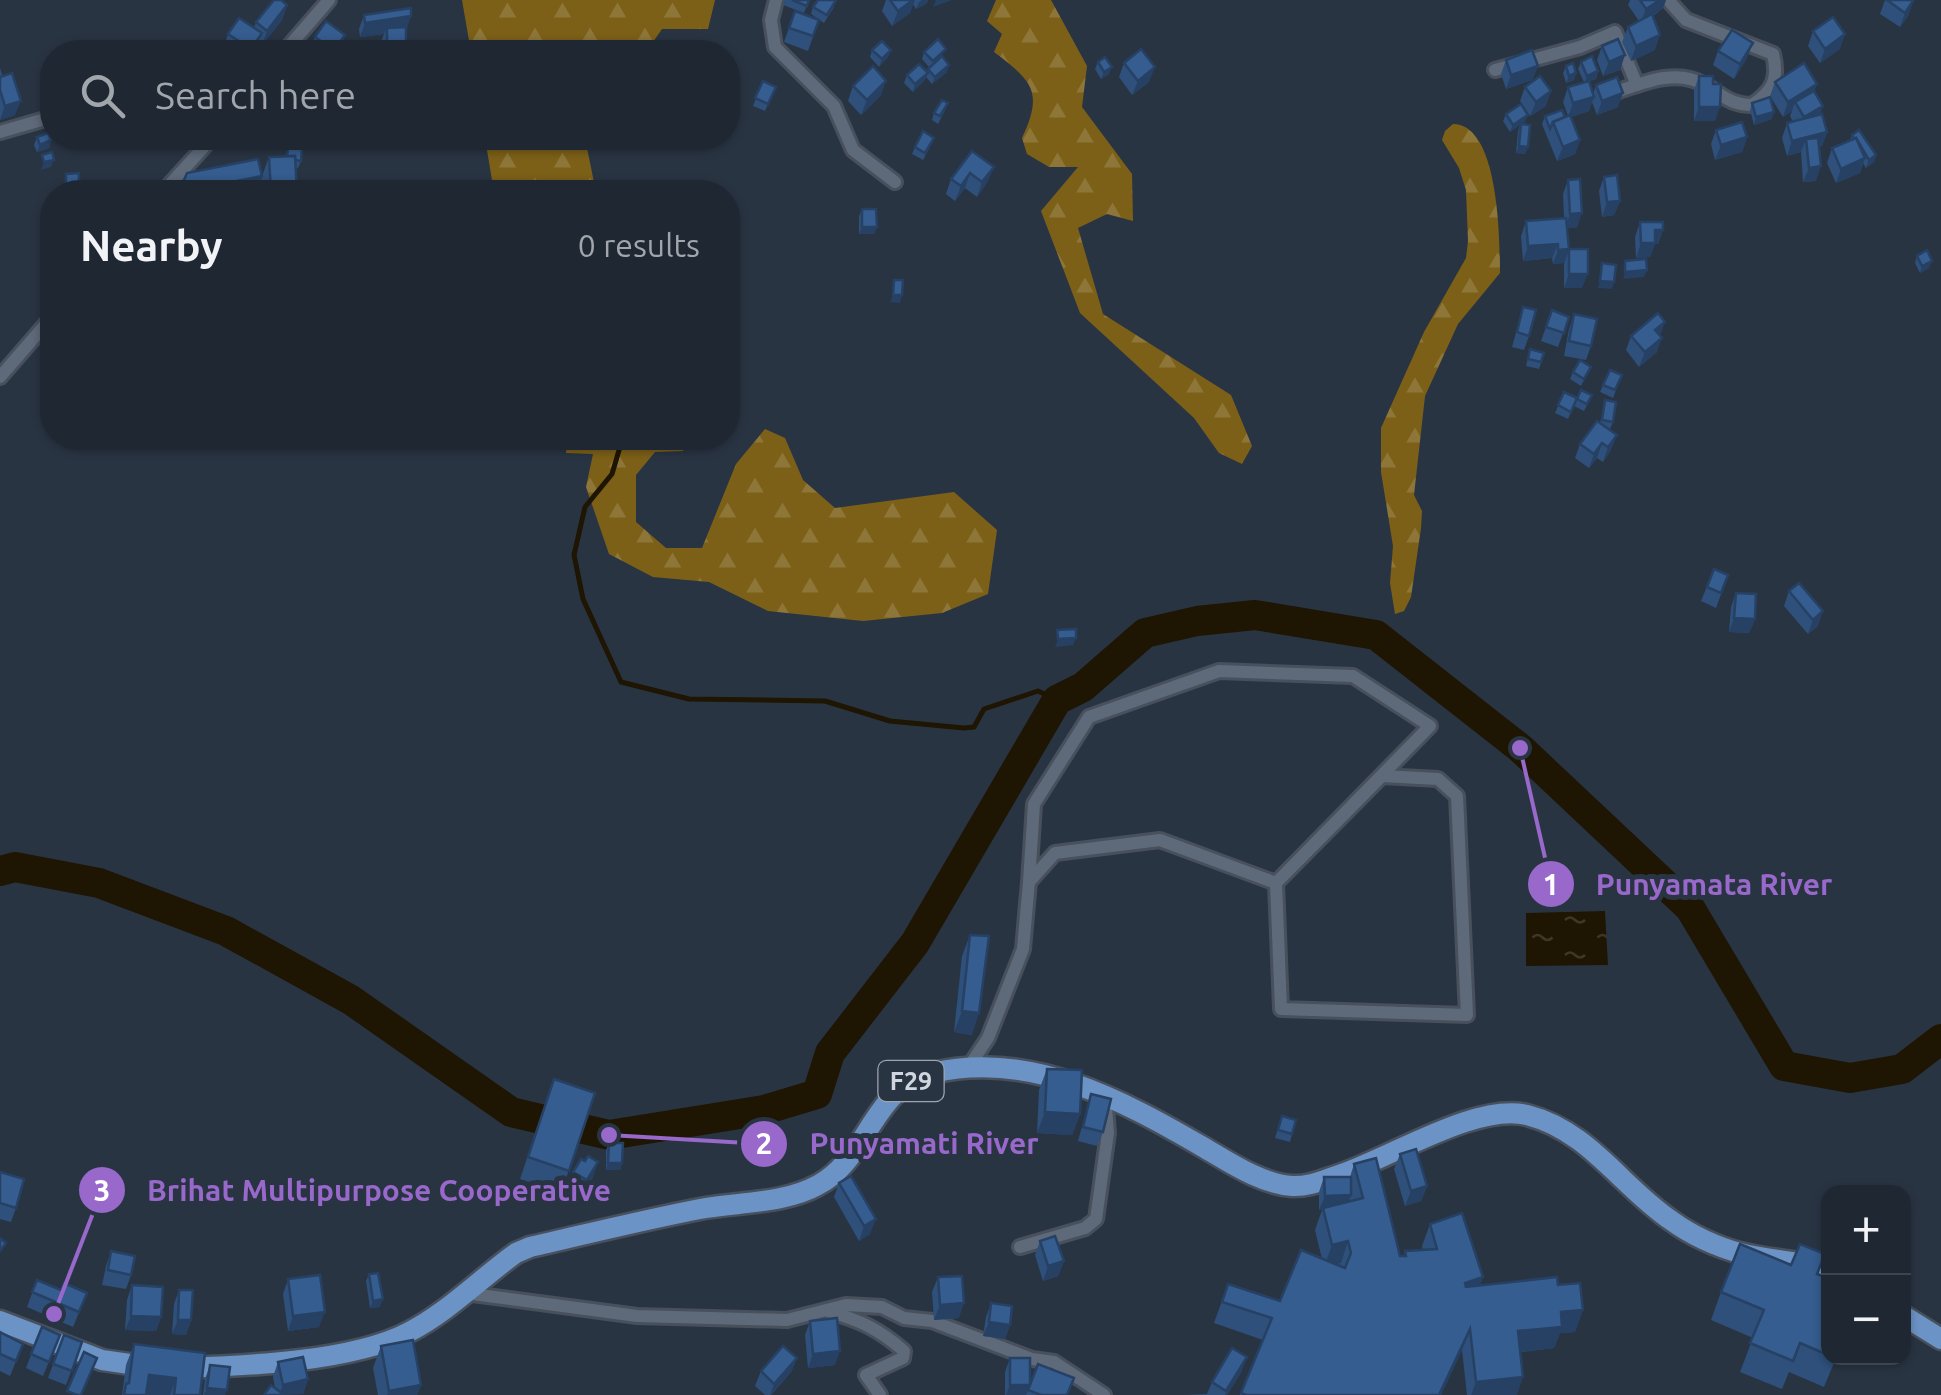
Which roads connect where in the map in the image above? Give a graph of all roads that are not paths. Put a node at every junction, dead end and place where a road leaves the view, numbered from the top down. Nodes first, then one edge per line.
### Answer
1 (329, 0) edge
2 (776, 0) edge
3 (1668, 0) edge
4 (294, 40) edge
5 (1495, 70) dead end
6 (1637, 85) junction
7 (1619, 91) edge
8 (40, 120) edge
9 (0, 132) edge
10 (201, 150) edge
11 (174, 180) edge
12 (895, 182) dead end
13 (40, 331) edge
14 (0, 377) edge
15 (1030, 882) junction
16 (1276, 883) junction
17 (968, 1068) junction
18 (1105, 1093) junction
19 (1020, 1247) dead end
20 (1821, 1268) edge
21 (465, 1293) junction
22 (828, 1311) junction
23 (0, 1321) edge
24 (1911, 1321) edge
25 (1941, 1340) edge
26 (880, 1395) edge
27 (1104, 1395) edge

1 - 4 street
2 - 12 street
3 - 6 street
5 - 6 street
6 - 7 street
8 - 9 street
10 - 11 street
13 - 14 street
15 - 16 street
15 - 16 street
15 - 17 street
16 - 16 street
17 - 18 main road, F29
17 - 21 main road, F29
18 - 19 street
18 - 20 main road, F29
21 - 22 street
21 - 23 main road, F29
22 - 26 street
22 - 27 street
24 - 25 main road

